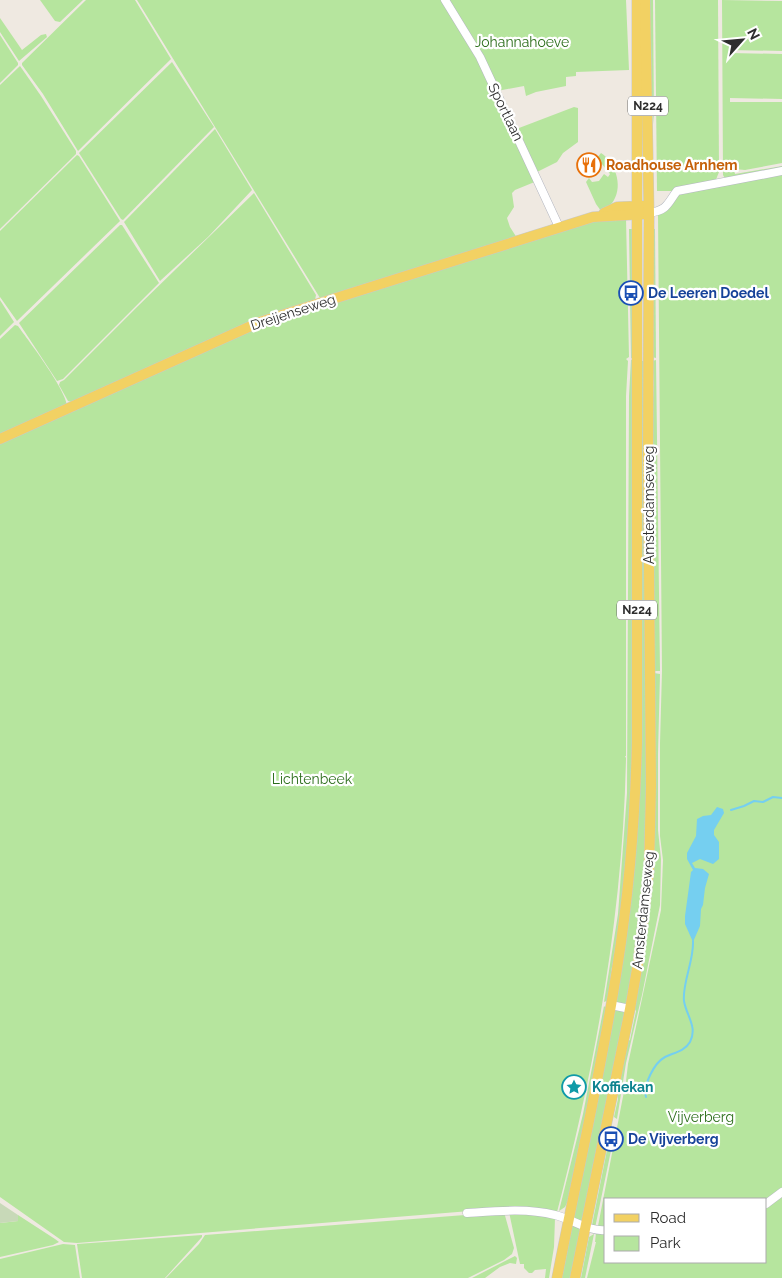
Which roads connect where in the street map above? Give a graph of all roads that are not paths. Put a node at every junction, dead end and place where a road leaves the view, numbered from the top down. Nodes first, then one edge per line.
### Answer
1 (445, 0) edge
2 (637, 0) edge
3 (645, 0) edge
4 (782, 171) edge
5 (649, 209) junction
6 (637, 210) junction
7 (560, 227) junction
8 (0, 440) edge
9 (611, 1005) junction
10 (630, 1009) junction
11 (782, 1192) edge
12 (767, 1203) edge
13 (467, 1214) dead end
14 (569, 1220) junction
15 (586, 1226) junction
16 (604, 1230) edge
17 (557, 1278) edge
18 (575, 1278) edge

1 - 7 street, Sportlaan
2 - 6 main road, Amsterdamseweg / N224
3 - 5 main road, Amsterdamseweg / N224
4 - 5 street
5 - 6 main road, Dreijenseweg
5 - 10 main road, Amsterdamseweg / N224
6 - 7 main road, Dreijenseweg
6 - 9 main road, Amsterdamseweg / N224
7 - 8 main road, Dreijenseweg
9 - 10 street
9 - 14 main road, Amsterdamseweg / N224
10 - 15 main road, Amsterdamseweg / N224
11 - 12 street
13 - 14 street
14 - 15 street
14 - 17 main road, Amsterdamseweg / N224
15 - 16 street
15 - 18 main road, Amsterdamseweg / N224

